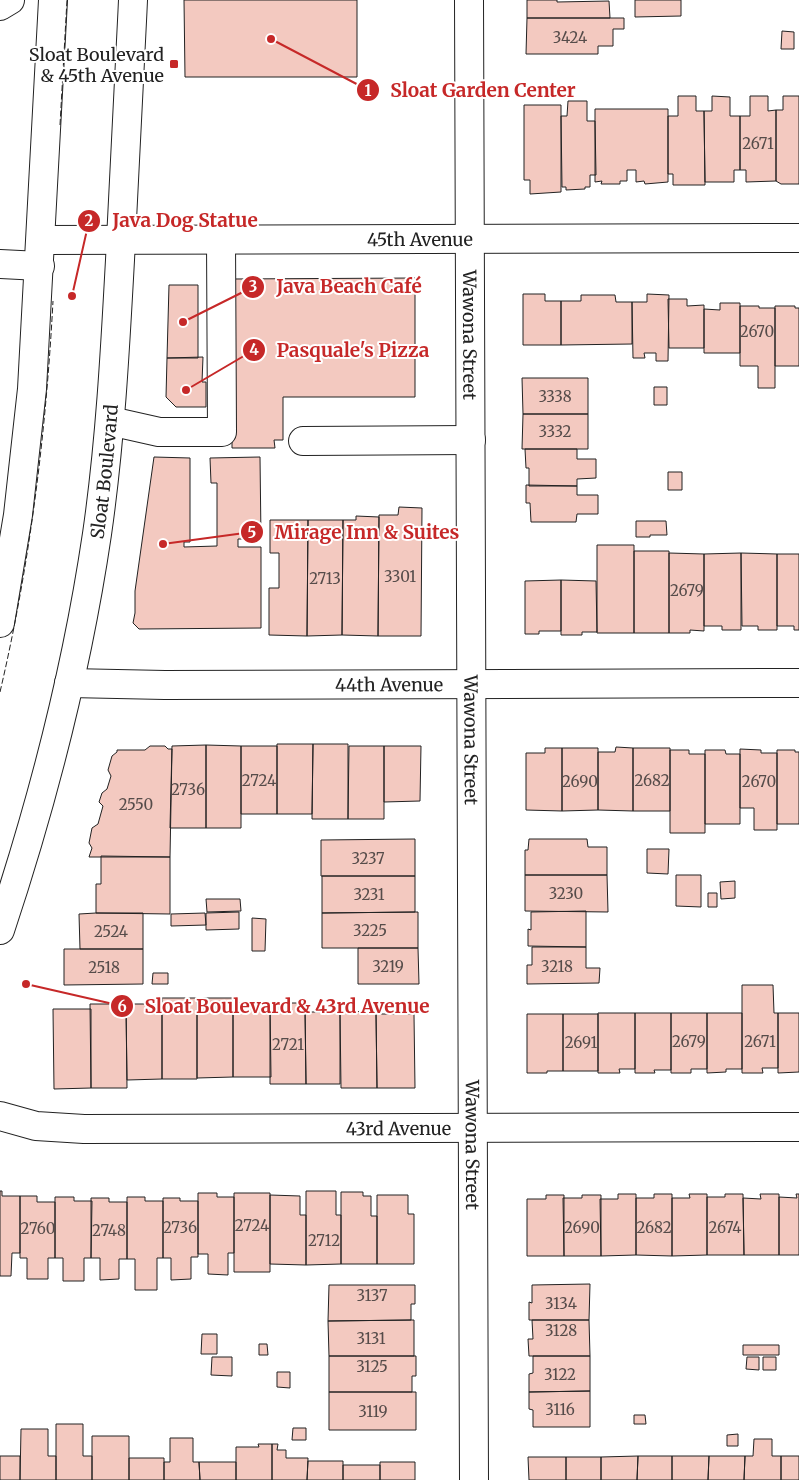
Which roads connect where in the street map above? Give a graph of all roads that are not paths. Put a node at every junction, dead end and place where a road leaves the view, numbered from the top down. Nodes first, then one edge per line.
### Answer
1 (10, 0) edge
2 (53, 0) edge
3 (133, 0) edge
4 (469, 0) edge
5 (0, 6) edge
6 (799, 238) edge
7 (470, 239) junction
8 (121, 240) junction
9 (221, 240) junction
10 (40, 253) junction
11 (0, 264) edge
12 (110, 420) junction
13 (302, 440) dead end
14 (471, 440) junction
15 (0, 623) edge
16 (69, 683) junction
17 (799, 683) edge
18 (471, 684) junction
19 (0, 930) edge
20 (0, 1116) edge
21 (799, 1127) edge
22 (473, 1128) junction
23 (474, 1480) edge

1 - 5 street
2 - 10 street
3 - 8 street, Sloat Boulevard
4 - 7 street, Wawona Street
6 - 7 street, 45th Avenue
7 - 9 street, 45th Avenue
7 - 14 street, Wawona Street
8 - 9 street, 45th Avenue
8 - 10 street, 45th Avenue
8 - 12 street, Sloat Boulevard
9 - 12 street
10 - 11 street, 45th Avenue
10 - 15 street
12 - 16 street, Sloat Boulevard
13 - 14 street
14 - 18 street, Wawona Street
16 - 18 street, 44th Avenue
16 - 19 street, Sloat Boulevard
17 - 18 street, 44th Avenue
18 - 22 street, Wawona Street
20 - 22 street, 43rd Avenue
21 - 22 street, 43rd Avenue
22 - 23 street, Wawona Street

